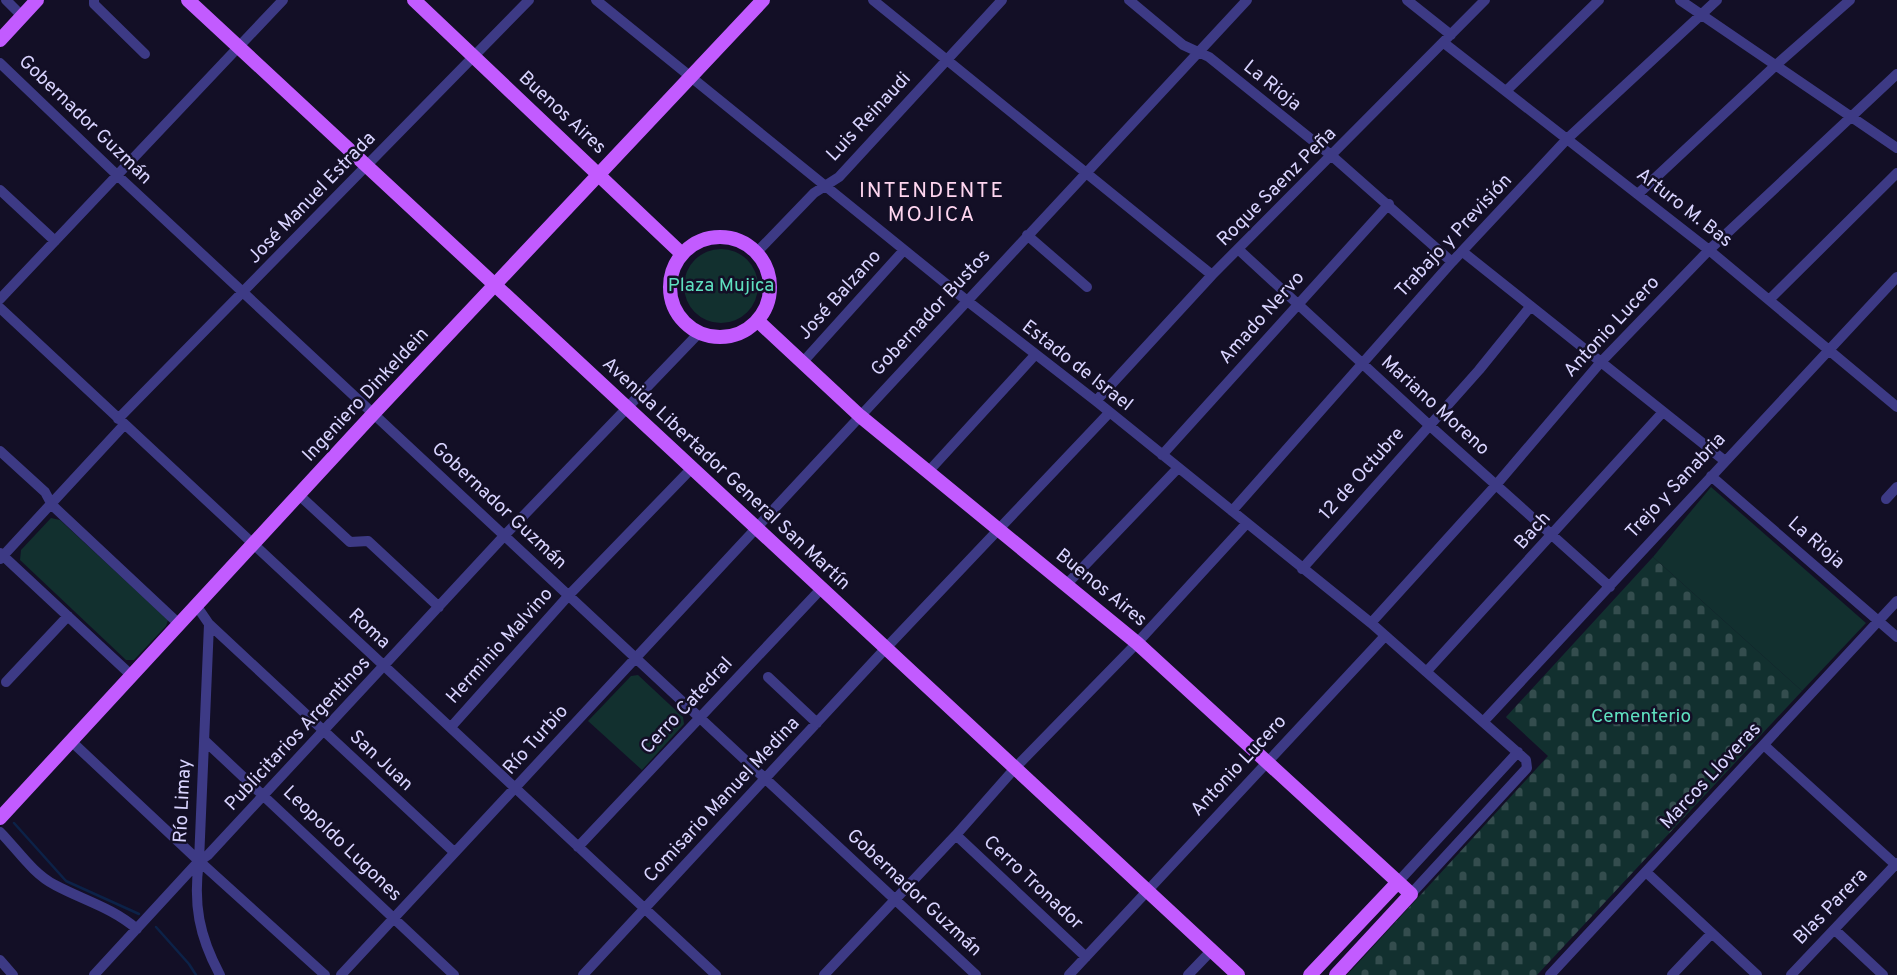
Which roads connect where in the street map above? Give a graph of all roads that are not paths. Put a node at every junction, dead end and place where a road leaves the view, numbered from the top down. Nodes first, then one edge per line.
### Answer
1 (6, 0) edge
2 (37, 0) edge
3 (94, 0) edge
4 (188, 0) edge
5 (284, 0) edge
6 (414, 0) edge
7 (529, 0) edge
8 (596, 0) edge
9 (763, 0) edge
10 (873, 0) edge
11 (1002, 0) edge
12 (1129, 0) edge
13 (1247, 0) edge
14 (1407, 0) edge
15 (1485, 0) edge
16 (1599, 0) edge
17 (1680, 0) edge
18 (1717, 0) edge
19 (1850, 0) edge
20 (1701, 15) junction
21 (22, 16) junction
22 (1448, 39) junction
23 (0, 40) edge
24 (237, 46) junction
25 (1199, 51) junction
26 (145, 54) dead end
27 (474, 57) junction
28 (946, 60) junction
29 (0, 63) edge
30 (1776, 65) junction
31 (1897, 74) edge
32 (689, 76) junction
33 (1506, 92) junction
34 (1851, 117) junction
35 (1567, 139) junction
36 (1897, 148) edge
37 (1332, 156) junction
38 (367, 166) junction
39 (1897, 173) edge
40 (1085, 174) junction
41 (117, 175) junction
42 (600, 175) junction
43 (826, 184) junction
44 (0, 190) edge
45 (1638, 194) junction
46 (1388, 204) junction
47 (1027, 236) junction
48 (55, 241) junction
49 (904, 250) junction
50 (1239, 250) junction
51 (1709, 250) junction
52 (757, 252) junction
53 (1463, 252) junction
54 (682, 254) junction
55 (1452, 262) junction
56 (1212, 275) junction
57 (1897, 277) edge
58 (495, 285) junction
59 (1087, 286) dead end
60 (244, 293) junction
61 (0, 299) edge
62 (1770, 299) junction
63 (966, 300) junction
64 (1298, 304) junction
65 (1530, 307) junction
66 (0, 308) edge
67 (758, 321) junction
68 (699, 333) junction
69 (1829, 349) junction
70 (1035, 355) junction
71 (802, 363) junction
72 (1600, 363) junction
73 (1362, 364) junction
74 (1096, 401) junction
75 (1897, 407) edge
76 (628, 409) junction
77 (374, 413) junction
78 (1109, 413) junction
79 (1662, 413) junction
80 (859, 416) junction
81 (121, 422) junction
82 (1429, 425) junction
83 (0, 451) edge
84 (1162, 456) junction
85 (1724, 461) junction
86 (692, 468) junction
87 (1178, 468) junction
88 (928, 472) junction
89 (1711, 476) junction
90 (1496, 485) junction
91 (1897, 487) edge
92 (299, 495) junction
93 (1886, 499) dead end
94 (52, 505) junction
95 (1233, 510) junction
96 (1247, 523) junction
97 (757, 529) junction
98 (999, 530) junction
99 (1553, 535) junction
100 (504, 536) junction
101 (252, 545) junction
102 (1, 556) edge
103 (1302, 569) junction
104 (1066, 585) junction
105 (1609, 587) junction
106 (821, 589) junction
107 (569, 595) junction
108 (1897, 601) edge
109 (196, 605) junction
110 (439, 607) junction
111 (68, 616) junction
112 (1879, 621) junction
113 (1371, 623) junction
114 (179, 624) junction
115 (209, 624) junction
116 (1385, 636) junction
117 (1897, 637) edge
118 (1138, 643) junction
119 (887, 648) junction
120 (636, 656) junction
121 (385, 667) junction
122 (1427, 671) junction
123 (131, 675) junction
124 (768, 677) dead end
125 (6, 682) dead end
126 (700, 717) junction
127 (1484, 721) junction
128 (817, 723) junction
129 (451, 727) junction
130 (325, 732) junction
131 (71, 740) junction
132 (204, 740) junction
133 (1765, 746) junction
134 (1518, 751) junction
135 (1266, 762) junction
136 (1016, 767) junction
137 (766, 778) junction
138 (516, 787) junction
139 (265, 795) junction
140 (0, 818) edge
141 (0, 832) edge
142 (956, 835) junction
143 (578, 847) junction
144 (454, 852) junction
145 (198, 861) junction
146 (1897, 865) edge
147 (1646, 872) junction
148 (1398, 882) junction
149 (1147, 890) junction
150 (1411, 894) junction
151 (896, 900) junction
152 (645, 909) junction
153 (393, 918) junction
154 (137, 929) junction
155 (1835, 930) junction
156 (1711, 933) junction
157 (1212, 950) junction
158 (1086, 957) junction
159 (0, 960) edge
160 (13, 975) edge
161 (94, 975) edge
162 (220, 975) edge
163 (325, 975) edge
164 (341, 975) edge
165 (454, 975) edge
166 (583, 975) edge
167 (716, 975) edge
168 (824, 975) edge
169 (976, 975) edge
170 (1069, 975) edge
171 (1188, 975) edge
172 (1238, 975) edge
173 (1310, 975) edge
174 (1336, 975) edge
175 (1550, 975) edge
176 (1672, 975) edge
177 (1757, 975) edge
178 (1791, 975) edge
179 (1882, 975) edge

1 - 21 street
2 - 21 main road
3 - 26 street
4 - 24 main road, Avenida Libertador General San Martín
5 - 24 street
6 - 27 main road, Buenos Aires
7 - 27 street, José Manuel Estrada
8 - 32 street, Estado de Israel
9 - 32 main road, Ingeniero Dinkeldein
10 - 28 street
11 - 28 street, Luis Reinaudi
12 - 25 street, La Rioja
13 - 25 street, Gobernador Bustos
14 - 22 street, Arturo M. Bas
15 - 22 street, Roque Saenz Peña
16 - 33 street
17 - 20 street
18 - 20 street, Trabajo y Previsión
19 - 30 street
20 - 30 street
20 - 35 street, Trabajo y Previsión
21 - 23 main road
22 - 33 street, Arturo M. Bas
22 - 37 street, Roque Saenz Peña
24 - 38 main road, Avenida Libertador General San Martín
24 - 41 street
25 - 37 street, La Rioja
25 - 40 street, Gobernador Bustos
27 - 38 street, José Manuel Estrada
27 - 42 main road, Buenos Aires
28 - 40 street
28 - 43 street, Luis Reinaudi
29 - 41 street, Gobernador Guzmán
30 - 34 street
30 - 45 street
31 - 34 street, Antonio Lucero
32 - 42 main road, Ingeniero Dinkeldein
32 - 43 street, Estado de Israel
33 - 35 street, Arturo M. Bas
34 - 36 street
34 - 51 street, Antonio Lucero
35 - 45 street, Arturo M. Bas
35 - 53 street, Trabajo y Previsión
37 - 46 street, La Rioja
37 - 50 street, Roque Saenz Peña
38 - 58 main road, Avenida Libertador General San Martín
38 - 60 street, José Manuel Estrada
39 - 62 street
40 - 47 street, Gobernador Bustos
40 - 56 street
41 - 48 street
41 - 60 street, Gobernador Guzmán
42 - 54 main road, Buenos Aires
42 - 58 main road, Ingeniero Dinkeldein
43 - 49 street, Estado de Israel
43 - 52 street, Luis Reinaudi
44 - 48 street
45 - 51 street, Arturo M. Bas
46 - 55 street, La Rioja
46 - 64 street, Amado Nervo
47 - 59 street
47 - 63 street, Gobernador Bustos
48 - 61 street
49 - 63 street, Estado de Israel
49 - 71 street, José Balzano
50 - 56 street, Roque Saenz Peña
50 - 64 street, Mariano Moreno
51 - 62 street, Arturo M. Bas
51 - 72 street, Antonio Lucero
52 - 54 main road
52 - 67 main road
53 - 55 street, Trabajo y Previsión
53 - 65 street
54 - 68 main road
55 - 73 street, Trabajo y Previsión
56 - 74 street, Roque Saenz Peña
57 - 69 street, Trejo y Sanabria
58 - 76 main road, Avenida Libertador General San Martín
58 - 77 main road, Ingeniero Dinkeldein
60 - 77 street, Gobernador Guzmán
60 - 81 street, José Manuel Estrada
62 - 69 street, Arturo M. Bas
63 - 70 street, Estado de Israel
63 - 80 street, Gobernador Bustos
64 - 73 street, Mariano Moreno
64 - 84 street, Amado Nervo
65 - 72 street
65 - 82 street, 12 de Octubre
66 - 81 street, Roma
67 - 68 main road
67 - 71 main road, Buenos Aires
68 - 76 street, Publicitarios Argentinos
69 - 75 street, Arturo M. Bas
69 - 85 street, Trejo y Sanabria
70 - 74 street, Estado de Israel
70 - 88 street
71 - 80 main road, Buenos Aires
72 - 79 street
72 - 90 street, Antonio Lucero
73 - 82 street, Mariano Moreno
73 - 95 street, Trabajo y Previsión
74 - 78 street, Estado de Israel
76 - 86 main road, Avenida Libertador General San Martín
76 - 100 street, Publicitarios Argentinos
77 - 92 main road, Ingeniero Dinkeldein
77 - 100 street, Gobernador Guzmán
78 - 84 street, Estado de Israel
78 - 98 street
79 - 85 street
79 - 99 street, Bach
80 - 88 main road, Buenos Aires
80 - 97 street, Gobernador Bustos
81 - 94 street, José Manuel Estrada
81 - 101 street, Roma
82 - 90 street, Mariano Moreno
82 - 103 street, 12 de Octubre
83 - 94 street
84 - 87 street, Estado de Israel
85 - 89 street, Trejo y Sanabria
86 - 97 main road, Avenida Libertador General San Martín
86 - 107 street, Herminio Malvino
87 - 95 street, Estado de Israel
87 - 104 street
88 - 98 main road, Buenos Aires
89 - 105 street, Trejo y Sanabria
89 - 112 street, La Rioja
90 - 99 street, Mariano Moreno
90 - 113 street, Antonio Lucero
91 - 93 street
92 - 101 main road, Ingeniero Dinkeldein
92 - 110 street
94 - 102 street, José Manuel Estrada
94 - 114 street
95 - 96 street, Estado de Israel
96 - 103 street, Estado de Israel
96 - 118 street
97 - 106 main road, Avenida Libertador General San Martín
97 - 120 street, Río Turbio
98 - 104 main road, Buenos Aires
98 - 119 street
99 - 105 street, Mariano Moreno
99 - 122 street, Bach
100 - 107 street, Gobernador Guzmán
100 - 110 street, Publicitarios Argentinos
101 - 109 main road, Ingeniero Dinkeldein
101 - 121 street, Roma
102 - 111 street
103 - 113 street, Estado de Israel
104 - 118 main road, Buenos Aires
105 - 127 street, Trejo y Sanabria
106 - 119 main road, Avenida Libertador General San Martín
106 - 126 street, Cerro Catedral
107 - 120 street, Gobernador Guzmán
107 - 129 street, Herminio Malvino
108 - 112 street, Marcos Lloveras
109 - 114 main road, Ingeniero Dinkeldein
109 - 115 street, San Juan
110 - 121 street, Publicitarios Argentinos
111 - 123 street
111 - 125 street
112 - 117 street, La Rioja
112 - 133 street, Marcos Lloveras
113 - 116 street, Estado de Israel
114 - 123 main road, Ingeniero Dinkeldein
115 - 130 street, San Juan
115 - 132 street, Río Limay
116 - 122 street, Estado de Israel
116 - 135 street, Antonio Lucero
118 - 135 main road, Buenos Aires
118 - 136 street
119 - 128 street, Comisario Manuel Medina
119 - 136 main road, Avenida Libertador General San Martín
120 - 126 street, Gobernador Guzmán
120 - 138 street, Río Turbio
121 - 129 street, Roma
121 - 130 street, Publicitarios Argentinos
122 - 127 street, Estado de Israel
123 - 131 main road, Ingeniero Dinkeldein
124 - 128 street
126 - 137 street, Gobernador Guzmán
126 - 143 street, Cerro Catedral
127 - 134 street, Estado de Israel
128 - 137 street, Comisario Manuel Medina
129 - 138 street, Roma
130 - 139 street, Publicitarios Argentinos
130 - 144 street, San Juan
131 - 140 main road, Ingeniero Dinkeldein
131 - 145 street
132 - 139 street, Leopoldo Lugones
132 - 145 street, Río Limay
133 - 146 street
133 - 147 street, Marcos Lloveras
134 - 148 street
134 - 150 street, Estado de Israel
135 - 148 main road, Buenos Aires
135 - 149 street, Antonio Lucero
136 - 142 street
136 - 149 main road, Avenida Libertador General San Martín
137 - 151 street, Gobernador Guzmán
137 - 152 street, Comisario Manuel Medina
138 - 143 street, Roma
138 - 144 street, Río Turbio
139 - 145 street, Publicitarios Argentinos
139 - 153 street, Leopoldo Lugones
141 - 154 street
142 - 151 street
142 - 158 street, Cerro Tronador
143 - 152 street, Roma
144 - 153 street, Río Turbio
145 - 154 street, Publicitarios Argentinos
145 - 162 street, Río Limay
145 - 163 street
146 - 155 street, Blas Parera
147 - 156 street
147 - 175 street, Marcos Lloveras
148 - 150 main road, Buenos Aires
148 - 173 main road
149 - 157 main road, Avenida Libertador General San Martín
149 - 158 street, Antonio Lucero
150 - 174 main road
151 - 168 street
151 - 169 street, Gobernador Guzmán
152 - 166 street, Comisario Manuel Medina
152 - 167 street, Roma
153 - 164 street, Río Turbio
153 - 165 street, Leopoldo Lugones
154 - 161 street, Publicitarios Argentinos
155 - 178 street, Blas Parera
155 - 179 street
156 - 176 street
156 - 177 street
157 - 171 street
157 - 172 main road, Avenida Libertador General San Martín
158 - 170 street, Antonio Lucero
159 - 160 street

